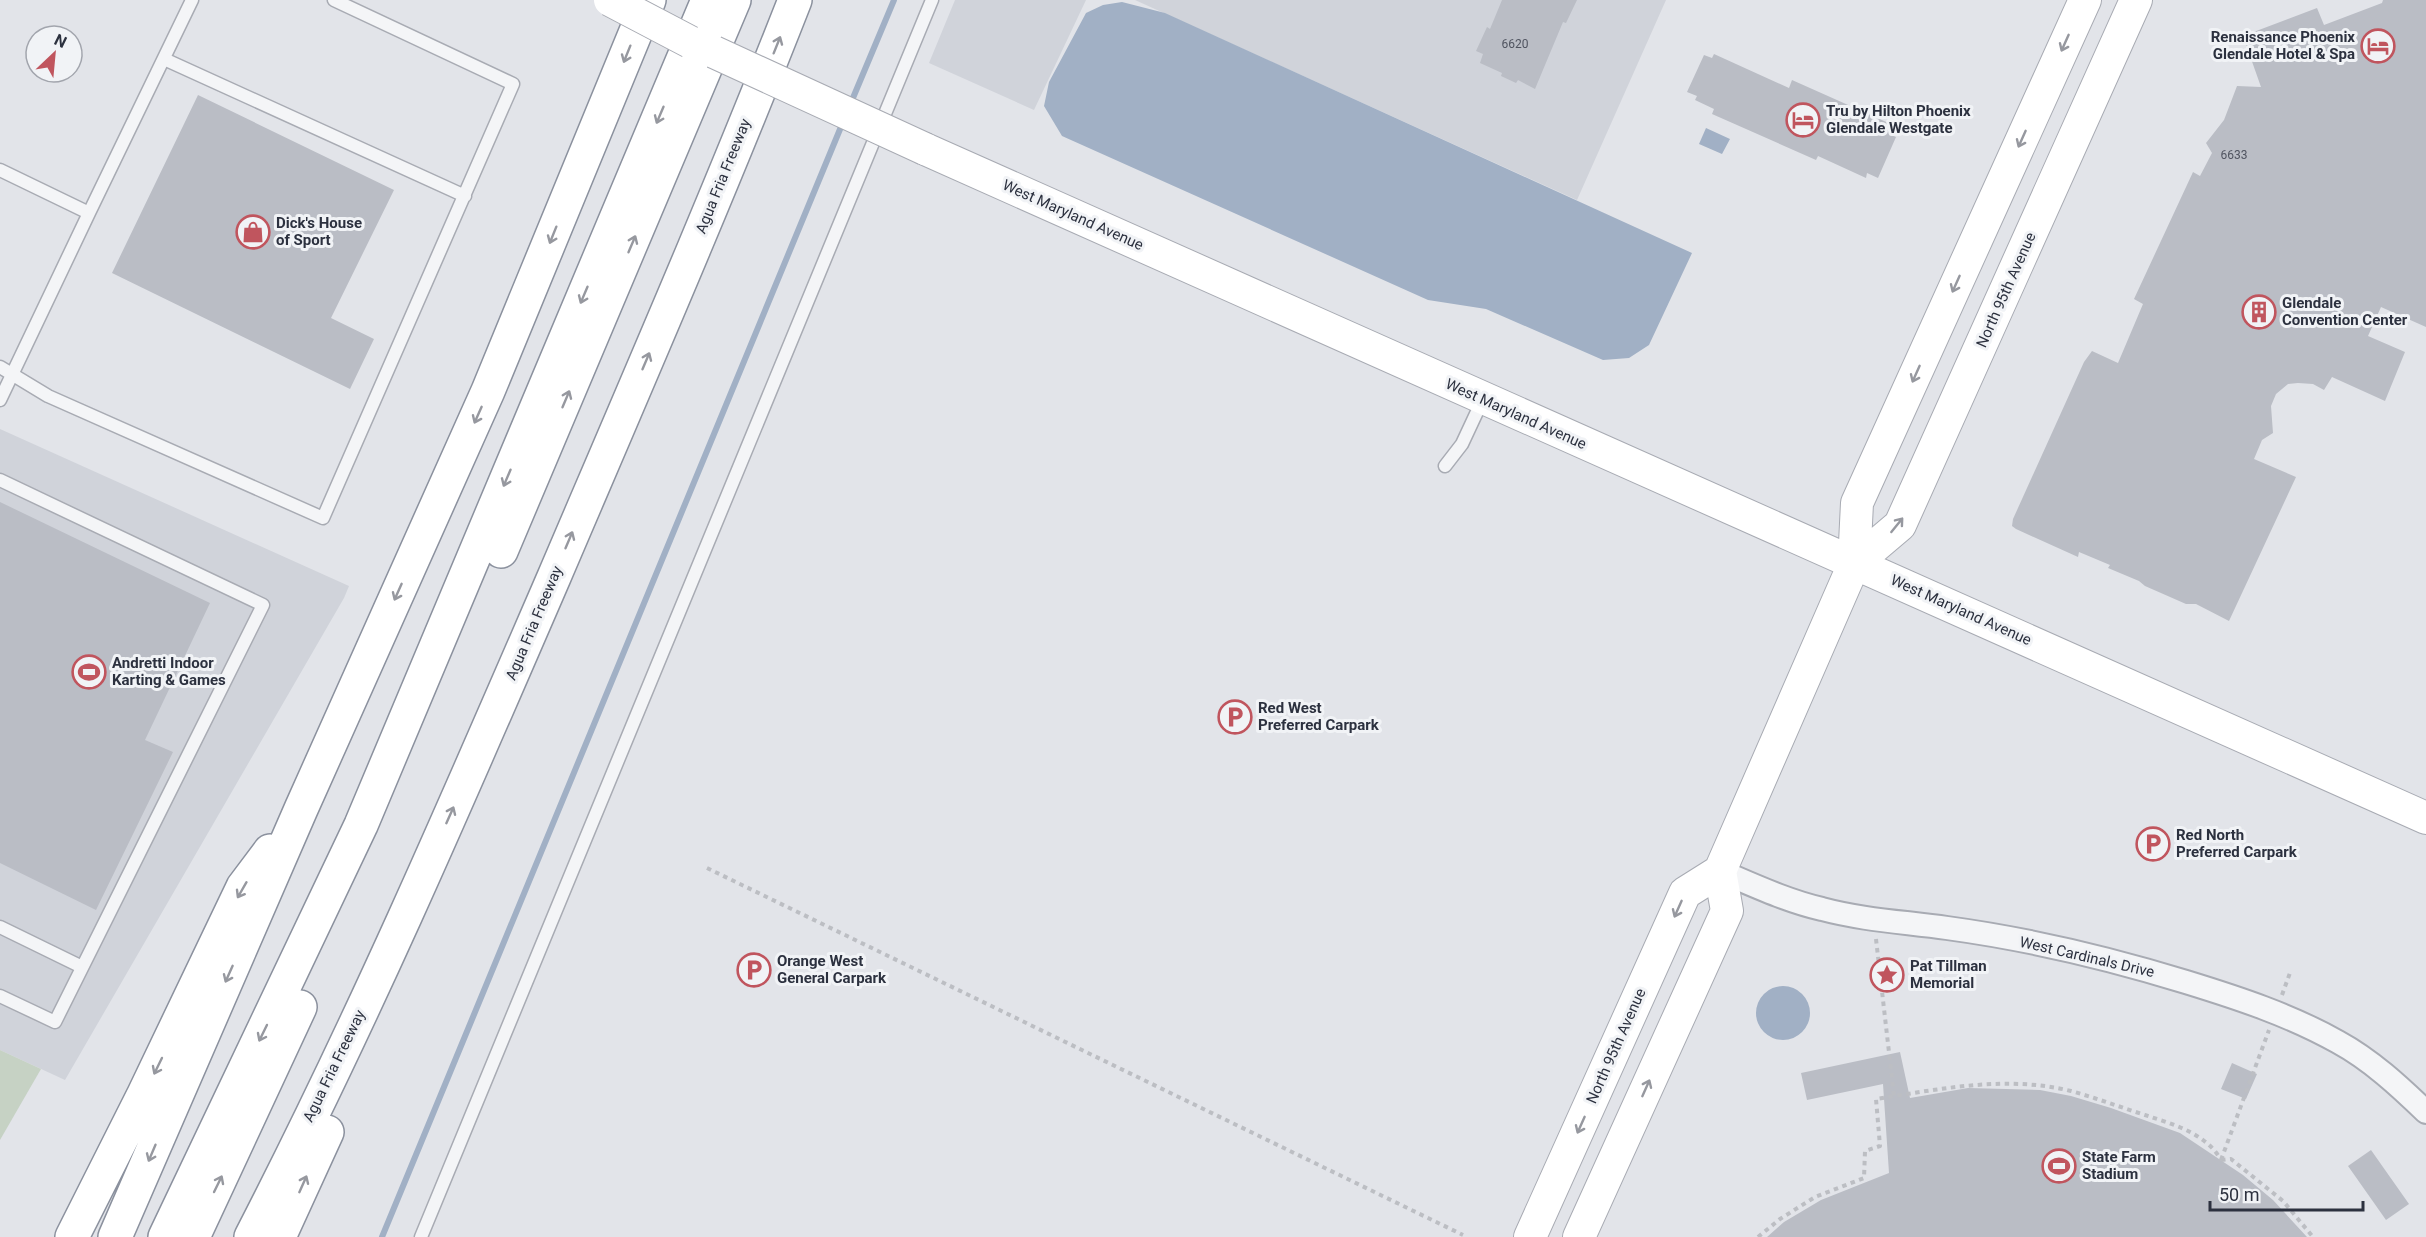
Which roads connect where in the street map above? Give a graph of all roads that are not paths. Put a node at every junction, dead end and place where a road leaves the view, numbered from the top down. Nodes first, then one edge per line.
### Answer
1 (192, 0) edge
2 (334, 0) edge
3 (610, 0) edge
4 (649, 0) edge
5 (708, 0) edge
6 (734, 0) edge
7 (795, 0) edge
8 (932, 0) edge
9 (2085, 0) edge
10 (2136, 0) edge
11 (702, 47) junction
12 (164, 59) junction
13 (0, 170) edge
14 (465, 196) junction
15 (89, 213) junction
16 (574, 351) junction
17 (0, 367) edge
18 (13, 373) junction
19 (1483, 399) junction
20 (0, 400) edge
21 (1445, 466) dead end
22 (0, 480) edge
23 (1854, 564) junction
24 (301, 809) junction
25 (2426, 818) edge
26 (426, 868) junction
27 (1720, 871) junction
28 (0, 927) edge
29 (82, 967) junction
30 (0, 996) edge
31 (2426, 1113) edge
32 (72, 1237) edge
33 (115, 1237) edge
34 (165, 1237) edge
35 (193, 1237) edge
36 (251, 1237) edge
37 (279, 1237) edge
38 (421, 1237) edge
39 (1530, 1237) edge
40 (1579, 1237) edge

1 - 12 lane
2 - 14 lane
3 - 11 street, West Maryland Avenue, bridge
4 -> 24 highway
5 - 11 highway
6 - 11 highway
26 -> 7 highway, Agua Fria Freeway
8 - 38 lane
9 -> 23 street, North 95th Avenue
23 -> 10 street, North 95th Avenue
11 - 16 highway
11 - 19 street, West Maryland Avenue, bridge
12 - 14 lane
12 - 15 lane
13 - 15 lane
14 - 18 lane
15 - 18 lane
16 -> 34 highway
35 -> 16 highway
17 - 18 lane
18 - 20 lane
19 - 21 lane
19 - 23 street, West Maryland Avenue
22 - 29 lane
23 - 25 street, West Maryland Avenue
23 - 27 street, North 95th Avenue
24 -> 32 highway
24 -> 33 highway
26 - 36 highway, Agua Fria Freeway
37 -> 26 highway
27 - 31 street, West Cardinals Drive
27 -> 39 street, North 95th Avenue
40 -> 27 street
28 - 29 lane
29 - 30 lane

